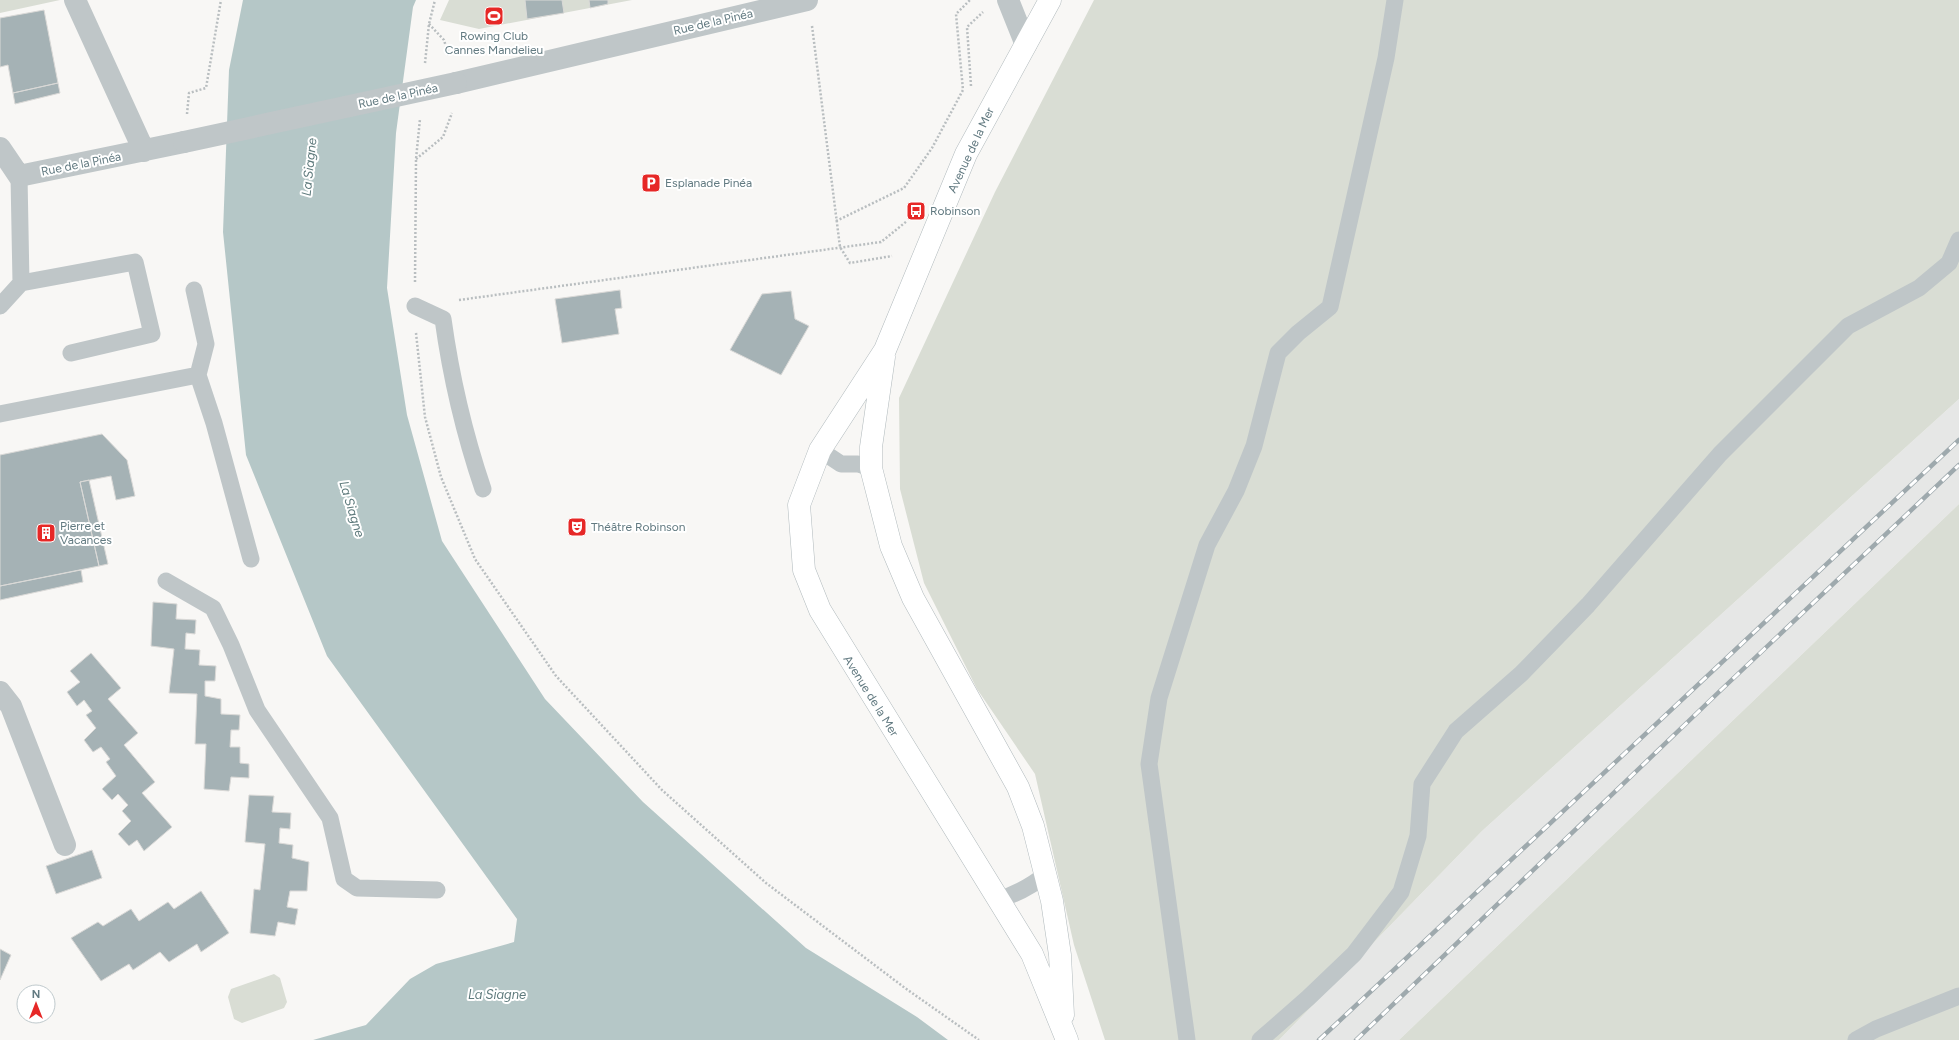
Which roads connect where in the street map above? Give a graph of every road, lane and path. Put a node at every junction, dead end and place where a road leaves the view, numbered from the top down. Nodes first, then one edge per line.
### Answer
1 (74, 0) edge
2 (221, 0) edge
3 (435, 0) edge
4 (808, 0) edge
5 (970, 0) edge
6 (1008, 0) edge
7 (1050, 0) edge
8 (1395, 0) edge
9 (984, 10) dead end
10 (429, 24) junction
11 (812, 24) dead end
12 (1026, 45) junction
13 (425, 64) dead end
14 (456, 83) junction
15 (971, 88) dead end
16 (420, 112) dead end
17 (184, 142) junction
18 (0, 148) edge
19 (144, 151) junction
20 (416, 159) junction
21 (19, 176) junction
22 (911, 215) dead end
23 (836, 221) junction
24 (1959, 240) edge
25 (840, 247) junction
26 (892, 256) dead end
27 (20, 283) junction
28 (194, 290) dead end
29 (0, 306) edge
30 (415, 306) junction
31 (885, 350) junction
32 (70, 353) dead end
33 (198, 375) junction
34 (0, 414) edge
35 (820, 450) junction
36 (871, 468) junction
37 (483, 489) dead end
38 (251, 559) dead end
39 (166, 581) dead end
40 (0, 692) edge
41 (65, 845) dead end
42 (1046, 874) junction
43 (437, 890) dead end
44 (998, 900) junction
45 (1959, 996) edge
46 (1065, 1035) edge
47 (979, 1040) edge
48 (1188, 1040) edge
49 (1260, 1040) edge
50 (1856, 1040) edge

1 - 19 street
2 - 17 path
3 - 10 path
4 - 14 street, Rue de la Pinéa
5 - 23 path
6 - 12 street
7 - 12 main road, Avenue de la Mer
8 - 48 lane
9 - 15 path
10 - 13 path
10 - 14 path
11 - 23 path
12 - 31 main road, Avenue de la Mer
14 - 17 street, Rue de la Pinéa, bridge
14 - 20 path
16 - 20 path
17 - 19 street, Rue de la Pinéa
18 - 21 street
19 - 21 street, Rue de la Pinéa
20 - 30 path
21 - 27 lane
22 - 25 path
23 - 25 path
24 - 49 lane
25 - 26 path
25 - 30 path
27 - 29 lane
27 - 32 lane
28 - 33 lane
30 - 37 lane
30 - 47 path
31 - 35 main road, Avenue de la Mer
31 - 36 main road, Avenue de la Mer
33 - 34 lane
33 - 38 lane
35 - 36 lane
35 - 44 main road, Avenue de la Mer
36 - 42 main road, Avenue de la Mer
39 - 43 lane
40 - 41 street
42 - 44 lane
42 - 46 main road, Avenue de la Mer
44 - 46 main road, Avenue de la Mer
45 - 50 lane

